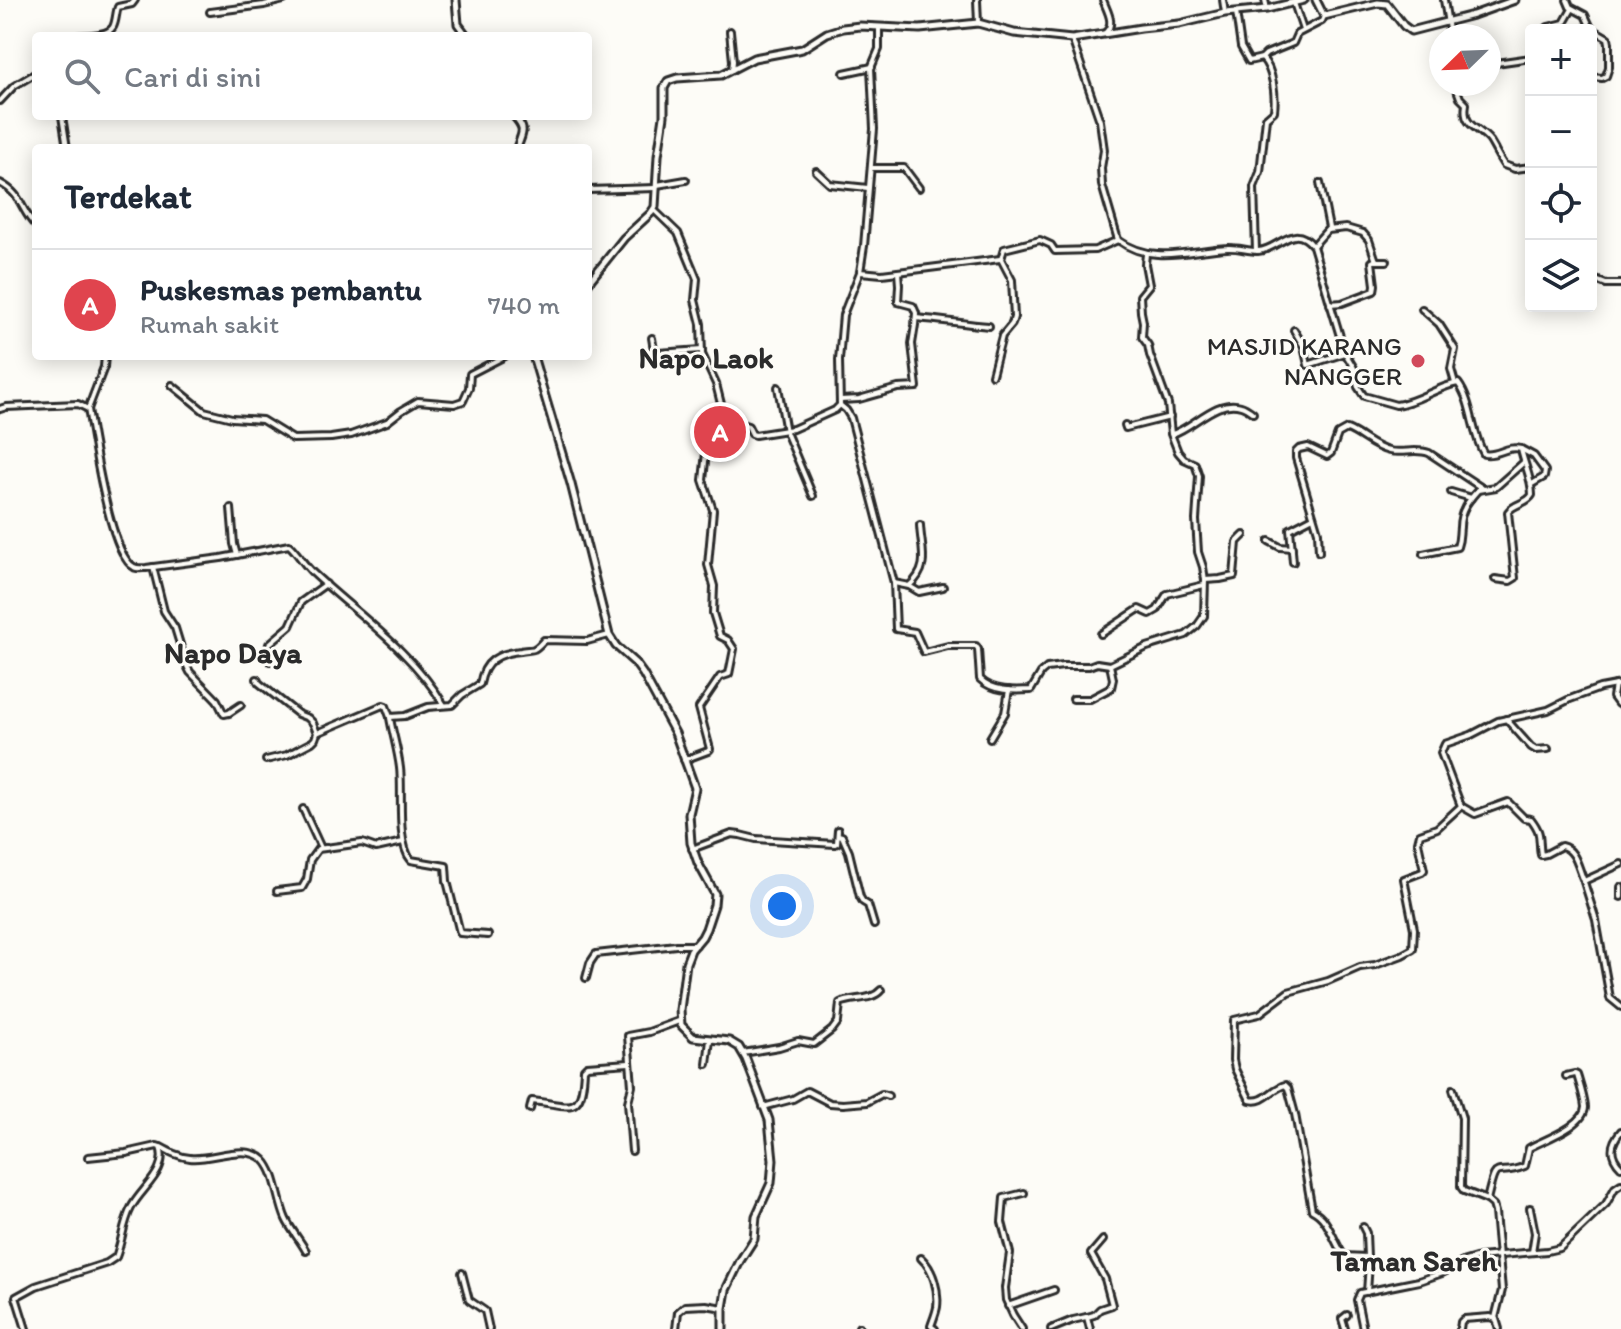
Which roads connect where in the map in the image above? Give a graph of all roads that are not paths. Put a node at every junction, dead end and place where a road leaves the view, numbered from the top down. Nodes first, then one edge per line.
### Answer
1 (135, 0) edge
2 (238, 0) edge
3 (284, 0) edge
4 (456, 0) edge
5 (977, 0) edge
6 (1103, 0) edge
7 (1223, 0) edge
8 (1265, 0) edge
9 (1304, 0) edge
10 (1316, 0) edge
11 (1444, 0) edge
12 (1515, 0) edge
13 (1567, 0) edge
14 (1294, 3) junction
15 (1361, 3) edge
16 (240, 8) junction
17 (1572, 8) junction
18 (1267, 9) junction
19 (210, 12) dead end
20 (1236, 12) junction
21 (1225, 13) junction
22 (1324, 16) junction
23 (1447, 21) junction
24 (978, 23) junction
25 (1448, 24) edge
26 (1560, 24) edge
27 (1589, 24) edge
28 (879, 27) junction
29 (111, 29) junction
30 (1303, 30) junction
31 (730, 31) dead end
32 (1597, 31) edge
33 (104, 32) edge
34 (111, 32) edge
35 (464, 32) edge
36 (1105, 33) junction
37 (1072, 39) junction
38 (1262, 58) junction
39 (1525, 59) edge
40 (1501, 62) edge
41 (872, 67) junction
42 (732, 70) junction
43 (844, 73) dead end
44 (32, 75) edge
45 (1597, 78) edge
46 (1459, 96) edge
47 (0, 101) edge
48 (63, 120) edge
49 (518, 120) edge
50 (66, 144) edge
51 (518, 144) edge
52 (870, 168) junction
53 (1525, 168) edge
54 (816, 171) dead end
55 (686, 180) dead end
56 (0, 183) edge
57 (1320, 183) dead end
58 (656, 187) junction
59 (868, 188) junction
60 (919, 188) dead end
61 (592, 190) edge
62 (654, 210) junction
63 (32, 222) edge
64 (1328, 230) junction
65 (1118, 240) junction
66 (1313, 246) junction
67 (1256, 251) junction
68 (1146, 254) junction
69 (1001, 259) junction
70 (1376, 260) junction
71 (1387, 261) dead end
72 (860, 272) junction
73 (898, 272) junction
74 (592, 278) edge
75 (1597, 280) edge
76 (1621, 284) edge
77 (1330, 304) junction
78 (1422, 309) dead end
79 (916, 318) junction
80 (989, 326) dead end
81 (1294, 330) dead end
82 (652, 338) dead end
83 (702, 350) junction
84 (1345, 353) junction
85 (105, 360) edge
86 (497, 360) edge
87 (534, 360) edge
88 (992, 375) dead end
89 (1455, 383) junction
90 (172, 385) dead end
91 (778, 387) dead end
92 (840, 403) junction
93 (0, 409) edge
94 (88, 409) junction
95 (1253, 413) dead end
96 (724, 416) junction
97 (1170, 417) junction
98 (1125, 425) dead end
99 (786, 432) junction
100 (1171, 434) junction
101 (1521, 449) junction
102 (1523, 463) junction
103 (1532, 484) junction
104 (1482, 488) junction
105 (1451, 492) dead end
106 (813, 496) dead end
107 (1471, 498) junction
108 (231, 508) dead end
109 (1313, 517) junction
110 (920, 525) dead end
111 (1244, 535) dead end
112 (1269, 541) dead end
113 (1292, 548) junction
114 (1319, 552) dead end
115 (1423, 554) dead end
116 (237, 555) junction
117 (1293, 562) dead end
118 (153, 567) junction
119 (1495, 579) dead end
120 (1204, 582) junction
121 (894, 583) junction
122 (326, 584) junction
123 (909, 586) junction
124 (943, 587) dead end
125 (1101, 634) dead end
126 (609, 635) junction
127 (270, 661) dead end
128 (1110, 665) junction
129 (257, 679) dead end
130 (1618, 684) edge
131 (1009, 690) junction
132 (1073, 699) dead end
133 (1618, 704) dead end
134 (241, 705) dead end
135 (444, 705) junction
136 (390, 717) junction
137 (1506, 719) junction
138 (317, 733) junction
139 (990, 738) dead end
140 (1548, 749) dead end
141 (266, 760) dead end
142 (684, 760) junction
143 (1461, 806) junction
144 (303, 809) dead end
145 (403, 842) junction
146 (321, 848) junction
147 (692, 849) junction
148 (1621, 864) edge
149 (1584, 881) junction
150 (1621, 887) edge
151 (277, 891) dead end
152 (1621, 897) edge
153 (874, 925) dead end
154 (488, 935) dead end
155 (696, 945) junction
156 (586, 978) dead end
157 (881, 990) dead end
158 (1620, 1005) edge
159 (679, 1021) junction
160 (710, 1040) junction
161 (743, 1053) junction
162 (629, 1063) junction
163 (707, 1064) dead end
164 (1566, 1076) dead end
165 (1453, 1089) dead end
166 (888, 1096) dead end
167 (763, 1107) junction
168 (530, 1109) dead end
169 (1621, 1131) edge
170 (160, 1147) junction
171 (632, 1151) dead end
172 (88, 1157) dead end
173 (1621, 1167) edge
174 (1621, 1184) edge
175 (1024, 1193) dead end
176 (1487, 1200) junction
177 (1530, 1208) dead end
178 (1363, 1227) dead end
179 (1103, 1240) dead end
180 (306, 1251) dead end
181 (1532, 1252) junction
182 (1499, 1255) junction
183 (1367, 1257) junction
184 (921, 1258) dead end
185 (462, 1273) dead end
186 (1054, 1290) dead end
187 (1367, 1292) junction
188 (723, 1305) junction
189 (1008, 1306) junction
190 (1347, 1315) dead end
191 (1087, 1317) junction
192 (1495, 1318) junction
193 (26, 1329) edge
194 (489, 1329) edge
195 (676, 1329) edge
196 (723, 1329) edge
197 (935, 1329) edge
198 (1022, 1329) edge
199 (1051, 1329) edge
200 (1090, 1329) edge
201 (1345, 1329) edge
202 (1363, 1329) edge
203 (1460, 1329) edge
204 (1499, 1329) edge

1 - 29 street
2 - 16 street
3 - 16 street
4 - 35 street
5 - 24 street
6 - 36 street
7 - 21 street
8 - 18 street
9 - 14 street
10 - 22 street
11 - 23 street
12 - 23 street
13 - 17 street
14 - 18 street
14 - 30 street
15 - 22 street
15 - 23 street
16 - 19 street
17 - 26 street
17 - 27 street
18 - 20 street
20 - 21 street
20 - 38 street
21 - 36 street
22 - 30 street
23 - 25 street
24 - 28 street
24 - 37 street
28 - 41 street
28 - 42 street
29 - 33 street
29 - 34 street
30 - 38 street
31 - 42 street
32 - 45 street
36 - 37 street
37 - 65 street
38 - 67 street
39 - 40 street
41 - 43 street
41 - 52 street
42 - 58 street
44 - 47 street
46 - 53 street
48 - 50 street
49 - 51 street
52 - 59 street
52 - 60 street
54 - 59 street
55 - 58 street
56 - 63 street
57 - 64 street
58 - 61 street
58 - 62 street
59 - 72 street
62 - 74 street
62 - 83 street
64 - 66 street
64 - 70 street
65 - 68 street
65 - 69 street
66 - 67 street
66 - 77 street
67 - 68 street
68 - 97 street
69 - 73 street
69 - 88 street
70 - 71 street
70 - 77 street
72 - 73 street
72 - 92 street
73 - 79 street
75 - 76 street
77 - 84 street
78 - 89 street
79 - 80 street
79 - 92 street
81 - 84 street
82 - 83 street
83 - 96 street
84 - 89 street
85 - 94 street
86 - 90 street
87 - 126 street
89 - 101 street
91 - 99 street
92 - 99 street
92 - 121 street
93 - 94 street
94 - 118 street
95 - 100 street
96 - 99 street
96 - 142 street
97 - 98 street
97 - 100 street
99 - 106 street
100 - 120 street
101 - 102 street
101 - 103 street
102 - 103 street
102 - 104 street
103 - 119 street
104 - 107 street
104 - 109 street
105 - 107 street
107 - 115 street
108 - 116 street
109 - 113 street
109 - 114 street
110 - 123 street
111 - 120 street
112 - 113 street
113 - 117 street
116 - 118 street
116 - 122 street
118 - 134 street
120 - 125 street
120 - 128 street
121 - 123 street
121 - 131 street
122 - 127 street
122 - 135 street
123 - 124 street
126 - 135 street
126 - 142 street
128 - 131 street
128 - 132 street
129 - 138 street
130 - 133 street
130 - 137 street
131 - 139 street
135 - 136 street
136 - 138 street
136 - 145 street
137 - 140 street
137 - 143 street
138 - 141 street
142 - 147 street
143 - 149 street
143 - 183 street
144 - 146 street
145 - 146 street
145 - 154 street
146 - 151 street
147 - 153 street
147 - 155 street
148 - 149 street
149 - 158 street
150 - 152 street
155 - 156 street
155 - 159 street
157 - 161 street
159 - 160 street
159 - 162 street
160 - 161 street
160 - 163 street
161 - 167 street
162 - 168 street
162 - 171 street
164 - 176 street
165 - 176 street
166 - 167 street
167 - 188 street
169 - 173 street
170 - 172 street
170 - 180 street
170 - 193 street
174 - 181 street
175 - 189 street
176 - 182 street
177 - 181 street
178 - 183 street
179 - 191 street
181 - 182 street
182 - 187 street
182 - 192 street
183 - 187 street
184 - 197 street
185 - 194 street
186 - 189 street
187 - 202 street
188 - 195 street
188 - 196 street
189 - 198 street
190 - 201 street
191 - 199 street
191 - 200 street
192 - 203 street
192 - 204 street

